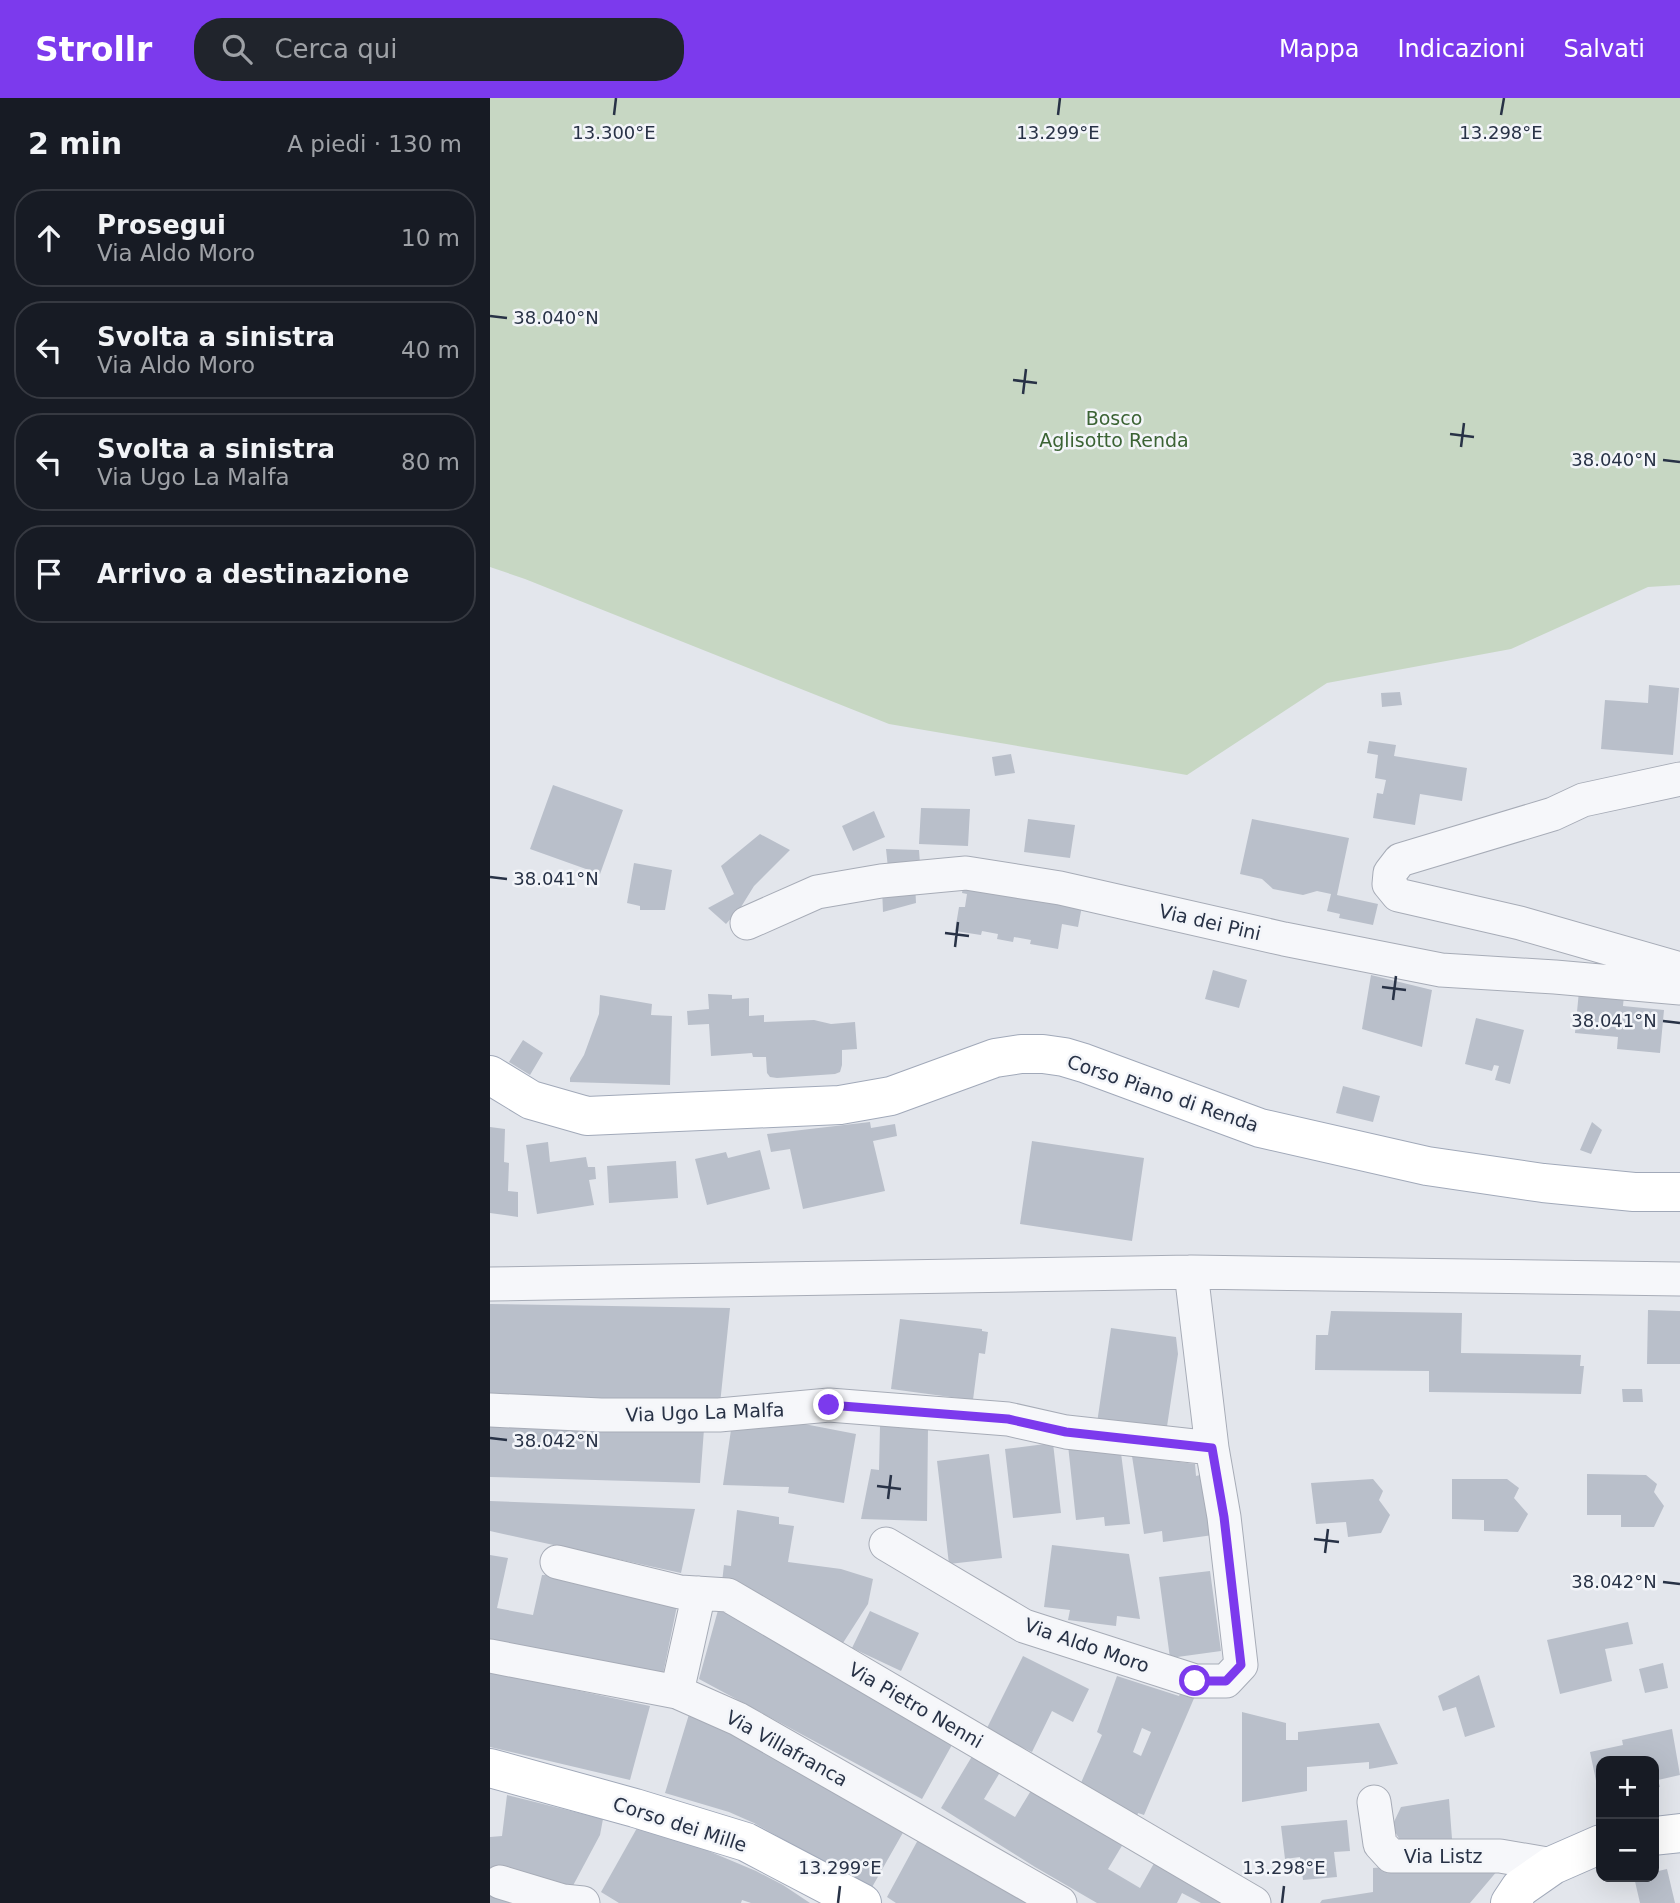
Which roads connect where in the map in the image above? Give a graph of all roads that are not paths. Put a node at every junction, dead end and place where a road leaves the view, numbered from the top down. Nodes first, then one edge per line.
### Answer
1 (1680, 779) edge
2 (747, 923) dead end
3 (1680, 969) edge
4 (1680, 988) edge
5 (490, 1075) edge
6 (1680, 1192) edge
7 (1191, 1272) junction
8 (1680, 1279) edge
9 (490, 1284) edge
10 (490, 1410) edge
11 (1212, 1448) junction
12 (886, 1544) dead end
13 (557, 1562) dead end
14 (699, 1593) junction
15 (490, 1656) edge
16 (677, 1692) junction
17 (490, 1768) edge
18 (1374, 1802) dead end
19 (1680, 1833) edge
20 (1659, 1835) edge
21 (1596, 1846) edge
22 (1553, 1865) junction
23 (500, 1882) dead end
24 (581, 1903) edge
25 (862, 1903) edge
26 (1060, 1903) edge
27 (1254, 1903) edge
28 (1510, 1903) edge

1 - 3 street
2 - 4 street, Via dei Pini
5 - 6 main road, Corso Piano di Renda
7 - 8 street
7 - 9 street
7 - 11 street, Via Aldo Moro
10 - 11 street, Via Ugo La Malfa
11 - 12 street, Via Aldo Moro
13 - 14 street, Via Pietro Nenni
14 - 16 street
14 - 27 street, Via Pietro Nenni
15 - 16 street, Via Villafranca
16 - 26 street, Via Villafranca
17 - 25 main road, Corso dei Mille
18 - 22 street, Via Listz
19 - 20 main road
21 - 22 main road
22 - 28 main road
23 - 24 street

